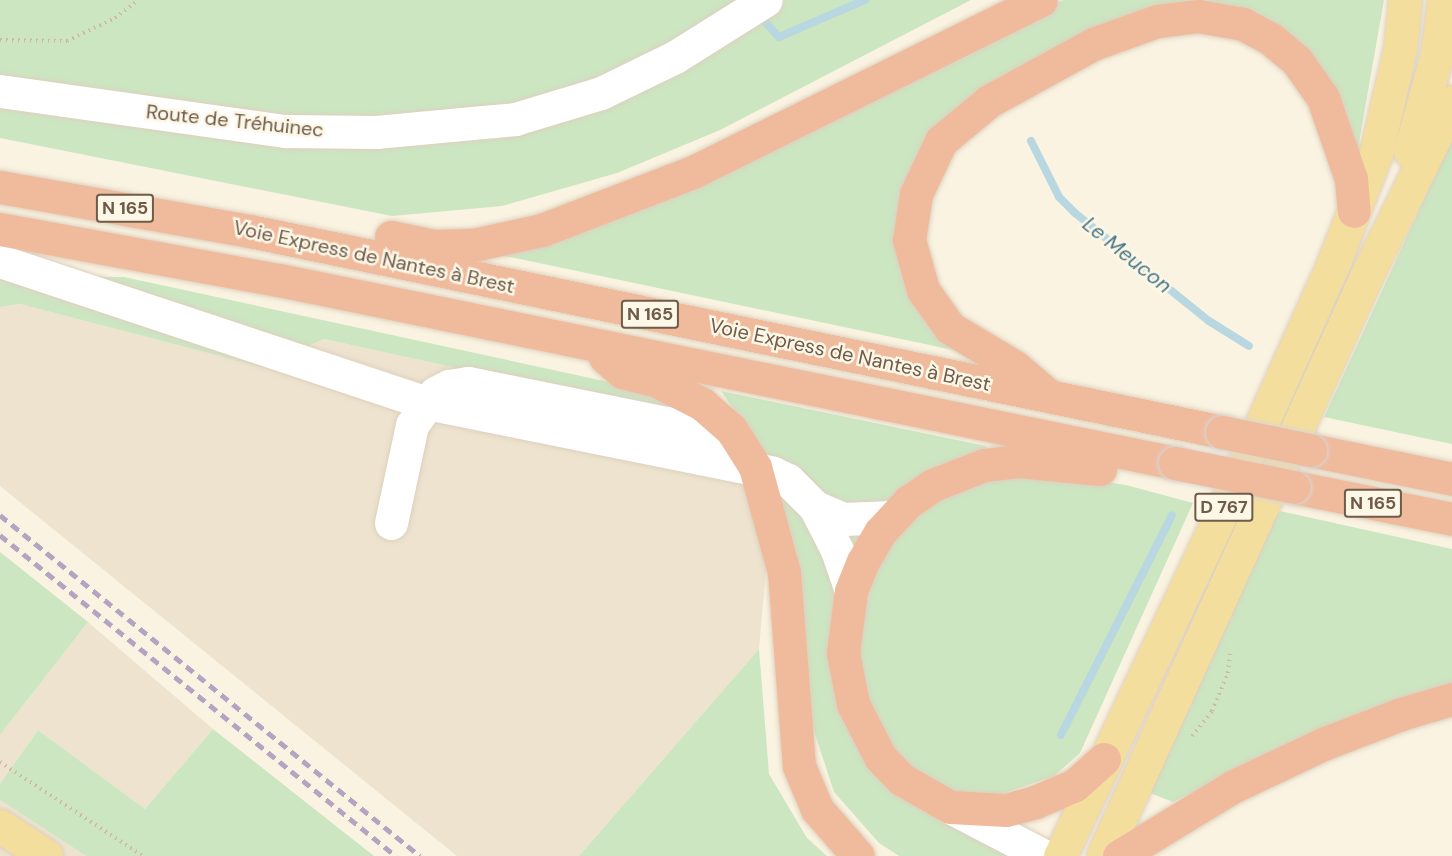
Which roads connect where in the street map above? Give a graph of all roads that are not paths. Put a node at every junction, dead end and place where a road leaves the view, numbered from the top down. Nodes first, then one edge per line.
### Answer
1 (766, 0) edge
2 (1041, 0) edge
3 (1405, 0) edge
4 (1444, 0) edge
5 (0, 91) edge
6 (1452, 102) edge
7 (0, 187) edge
8 (1354, 211) junction
9 (0, 230) edge
10 (250, 231) junction
11 (0, 261) edge
12 (1367, 275) junction
13 (588, 342) junction
14 (1049, 397) junction
15 (427, 403) junction
16 (1162, 461) junction
17 (745, 465) junction
18 (1452, 479) edge
19 (815, 507) junction
20 (892, 517) junction
21 (1452, 519) edge
22 (392, 523) dead end
23 (851, 591) junction
24 (1452, 699) edge
25 (1104, 759) junction
26 (950, 807) junction
27 (0, 826) edge
28 (46, 856) edge
29 (858, 856) edge
30 (1044, 856) edge
31 (1060, 856) edge
32 (1103, 856) edge
33 (1119, 856) edge

1 - 5 street, Route de Tréhuinec
2 - 10 highway
3 - 8 main road, D 767
4 - 12 main road, D 767
6 - 12 main road
7 - 10 highway, Voie Express de Nantes à Brest / N 165
8 - 14 highway
8 - 25 main road, D 767
9 - 13 highway, Voie Express de Nantes à Brest / N 165
10 - 14 highway, Voie Express de Nantes à Brest / N 165
11 - 15 street
12 - 32 main road, D 767
13 - 16 highway, Voie Express de Nantes à Brest / N 165
13 - 17 highway
14 - 18 highway, Voie Express de Nantes à Brest / N 165, bridge
15 - 17 street
15 - 22 street
16 - 20 highway
16 - 21 highway, Voie Express de Nantes à Brest / N 165, bridge
17 - 19 street
17 - 29 highway
19 - 20 street
19 - 23 street
20 - 23 highway
23 - 26 highway
24 - 33 highway
25 - 26 highway
25 - 31 main road, D 767
26 - 30 street
27 - 28 main road

